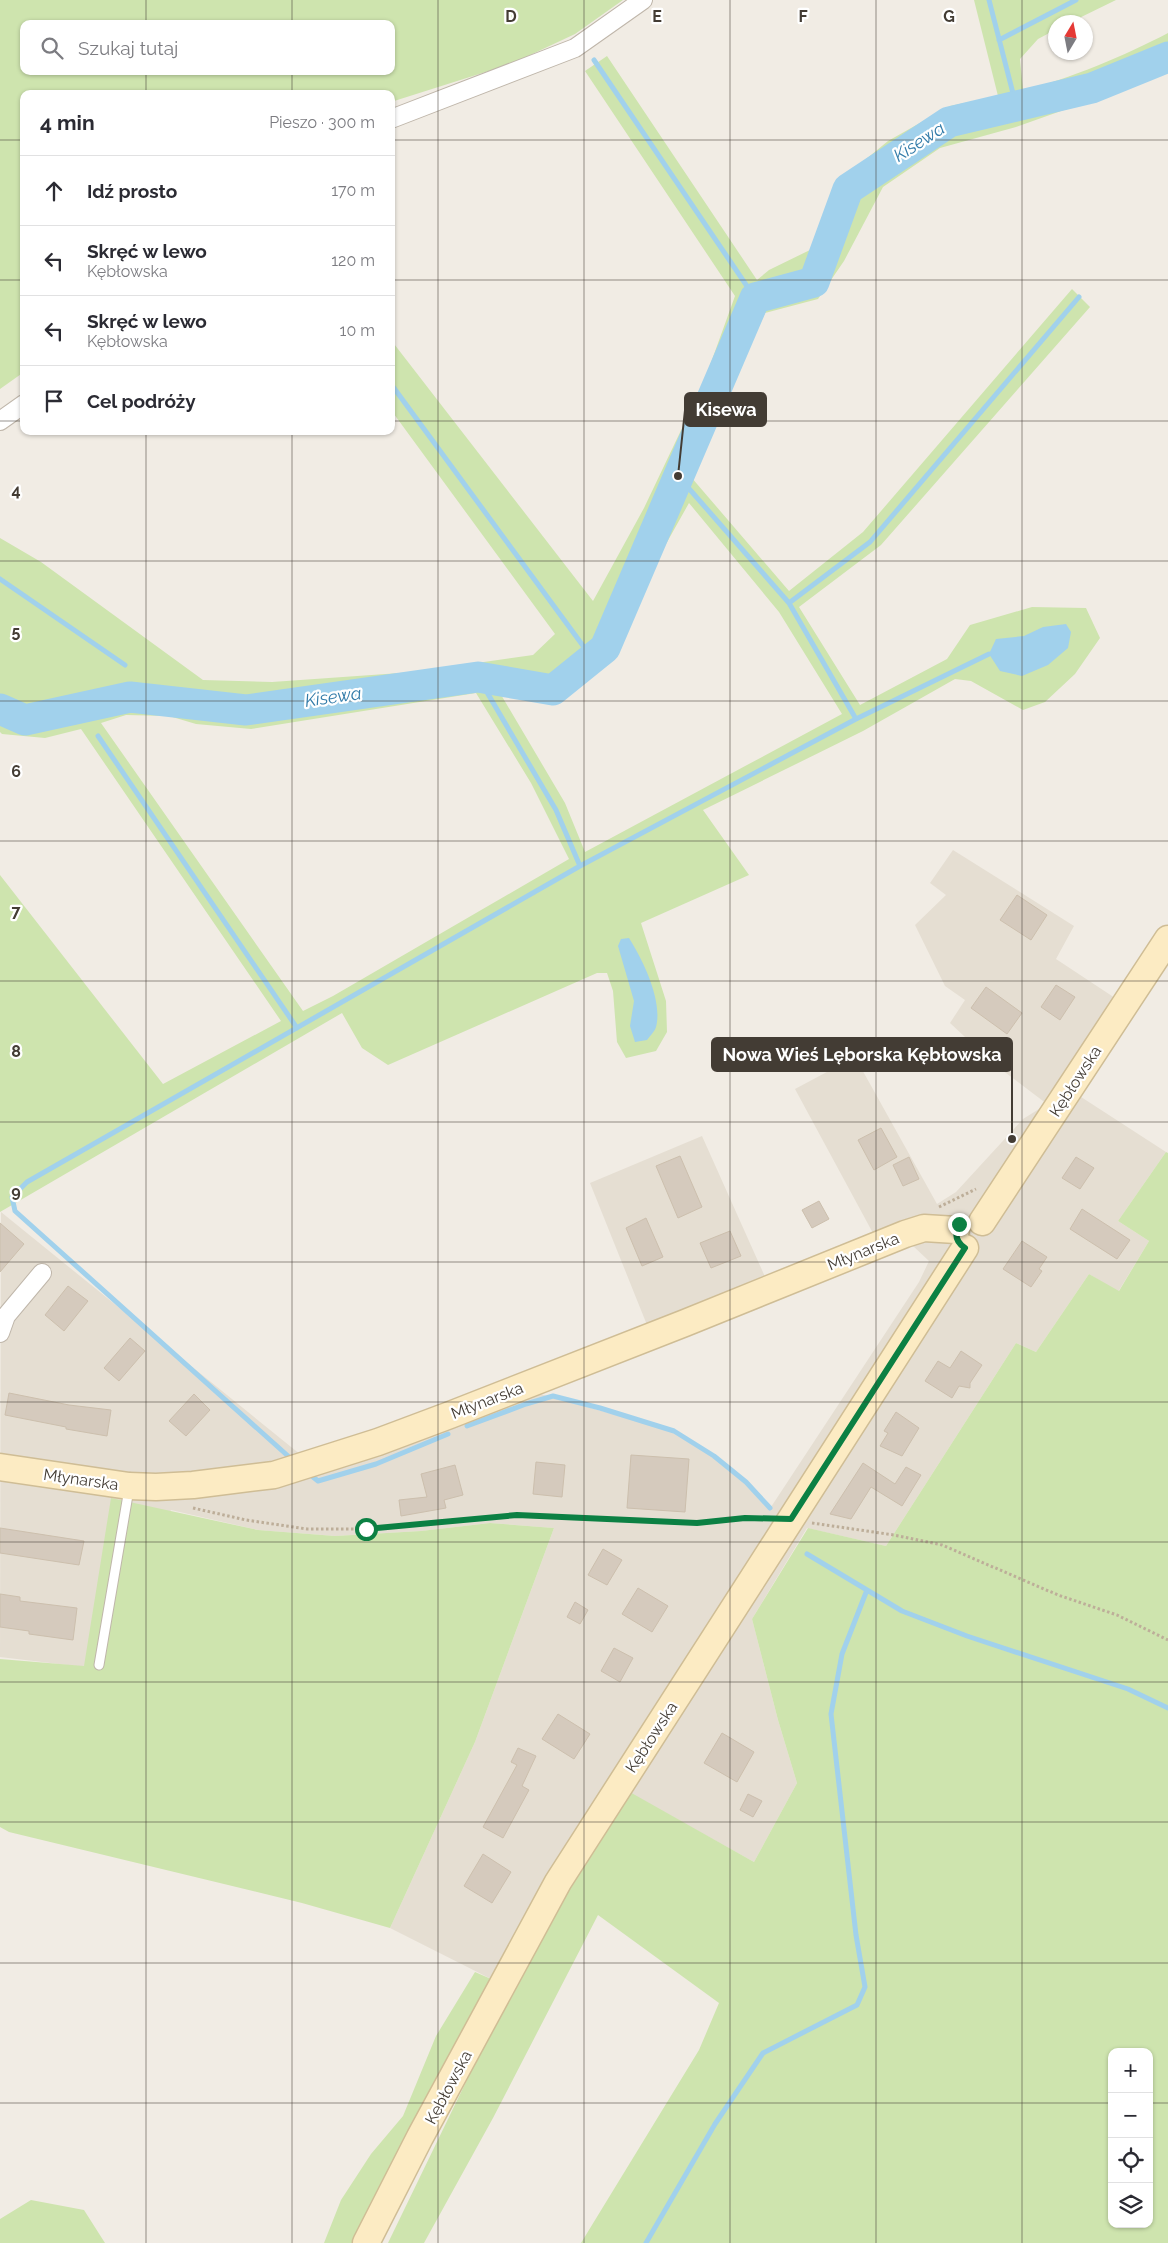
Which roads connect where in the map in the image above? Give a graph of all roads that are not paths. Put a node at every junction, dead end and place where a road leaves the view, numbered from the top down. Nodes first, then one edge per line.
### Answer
1 (643, 0) edge
2 (395, 117) edge
3 (20, 407) edge
4 (0, 421) edge
5 (1168, 939) edge
6 (960, 1239) junction
7 (42, 1273) dead end
8 (0, 1333) edge
9 (0, 1467) edge
10 (129, 1486) junction
11 (99, 1665) dead end
12 (366, 2243) edge

1 - 2 street
3 - 4 street
5 - 6 street, Kębłowska
6 - 10 street, Młynarska
6 - 12 street, Kębłowska
7 - 8 street
9 - 10 street, Młynarska
10 - 11 lane

